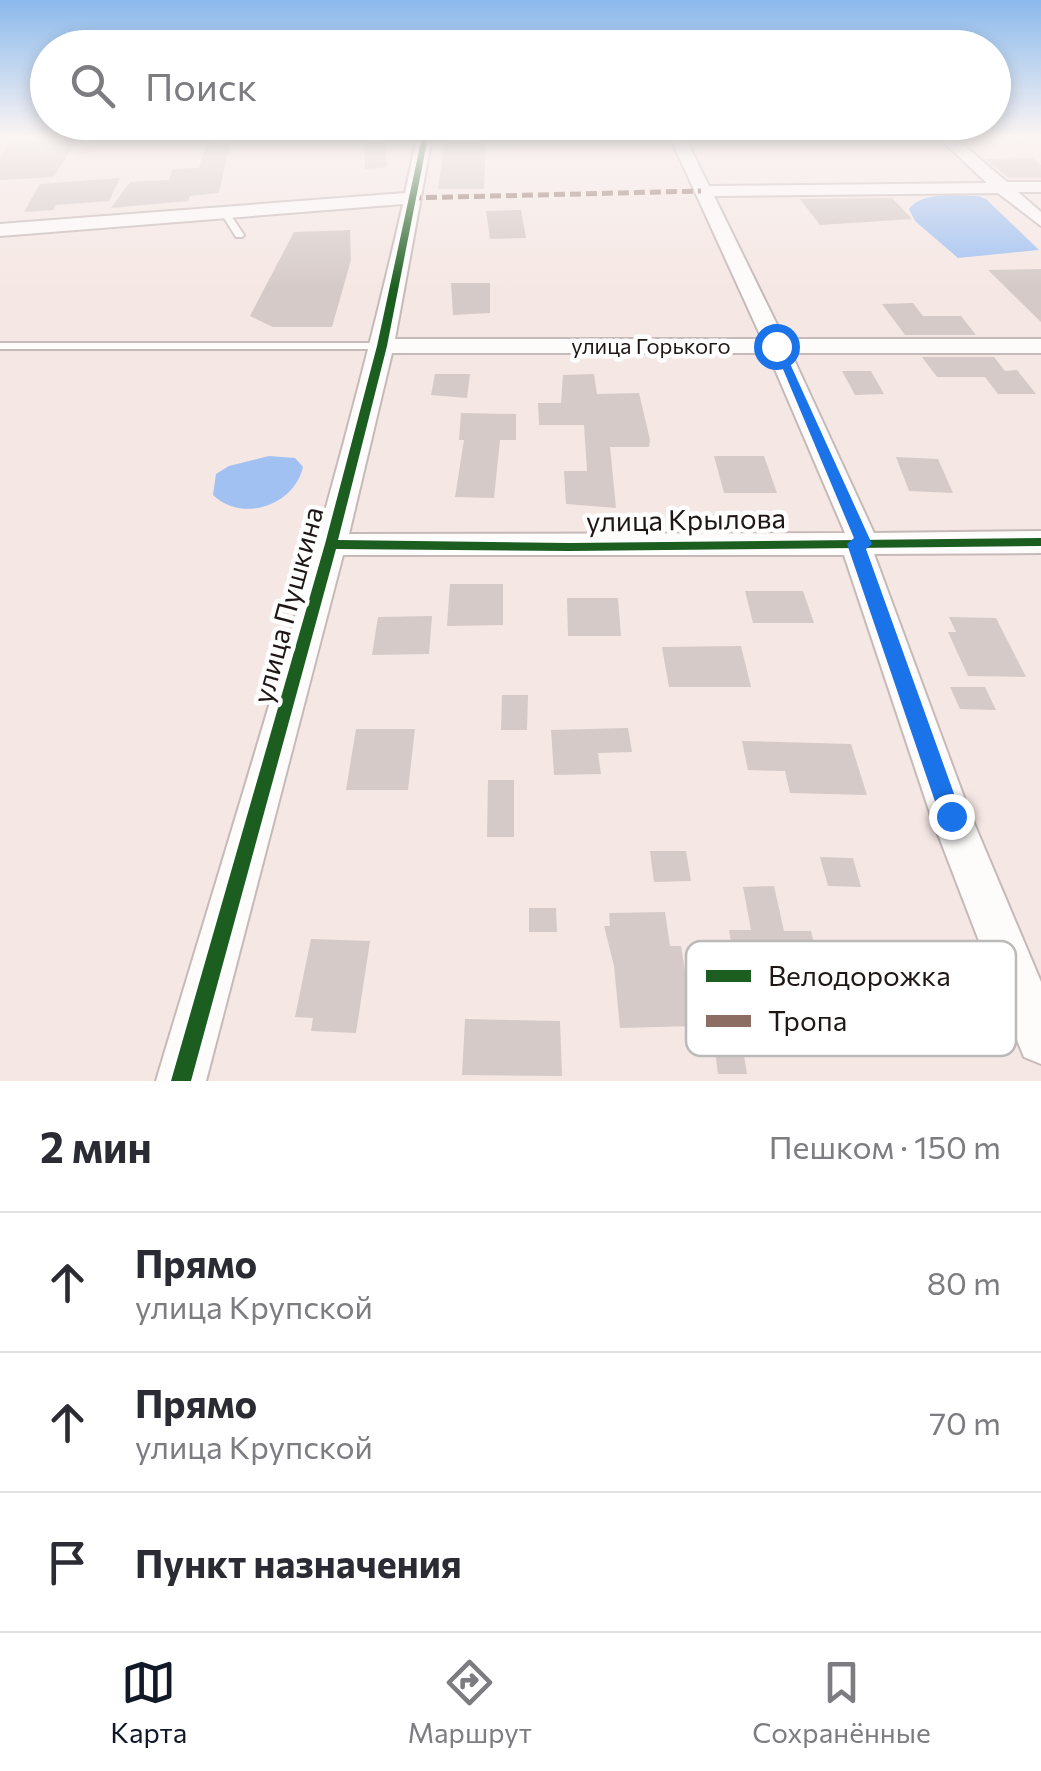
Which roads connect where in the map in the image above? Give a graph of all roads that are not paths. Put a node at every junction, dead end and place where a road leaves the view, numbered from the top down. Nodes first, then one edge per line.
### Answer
1 (413, 187) edge
2 (699, 187) edge
3 (1024, 187) edge
4 (1003, 188) junction
5 (701, 191) junction
6 (410, 198) junction
7 (225, 213) junction
8 (1041, 221) edge
9 (0, 230) edge
10 (239, 234) dead end
11 (0, 346) edge
12 (382, 346) junction
13 (776, 346) junction
14 (1041, 346) edge
15 (1041, 542) edge
16 (331, 544) junction
17 (860, 544) junction
18 (1001, 941) edge
19 (1016, 978) edge
20 (1041, 1040) edge
21 (181, 1081) edge

1 - 6 street, улица Пушкина
2 - 5 street
3 - 4 street
4 - 5 street
4 - 8 street
5 - 13 street
6 - 7 street
6 - 12 street, улица Пушкина
7 - 9 street
7 - 10 lane
11 - 12 lane
12 - 13 street, улица Горького
12 - 16 street, улица Пушкина
13 - 14 street, улица Горького
13 - 17 street
15 - 17 street, улица Крылова
16 - 17 street, улица Крылова
16 - 21 street, улица Пушкина
17 - 18 street
19 - 20 street

